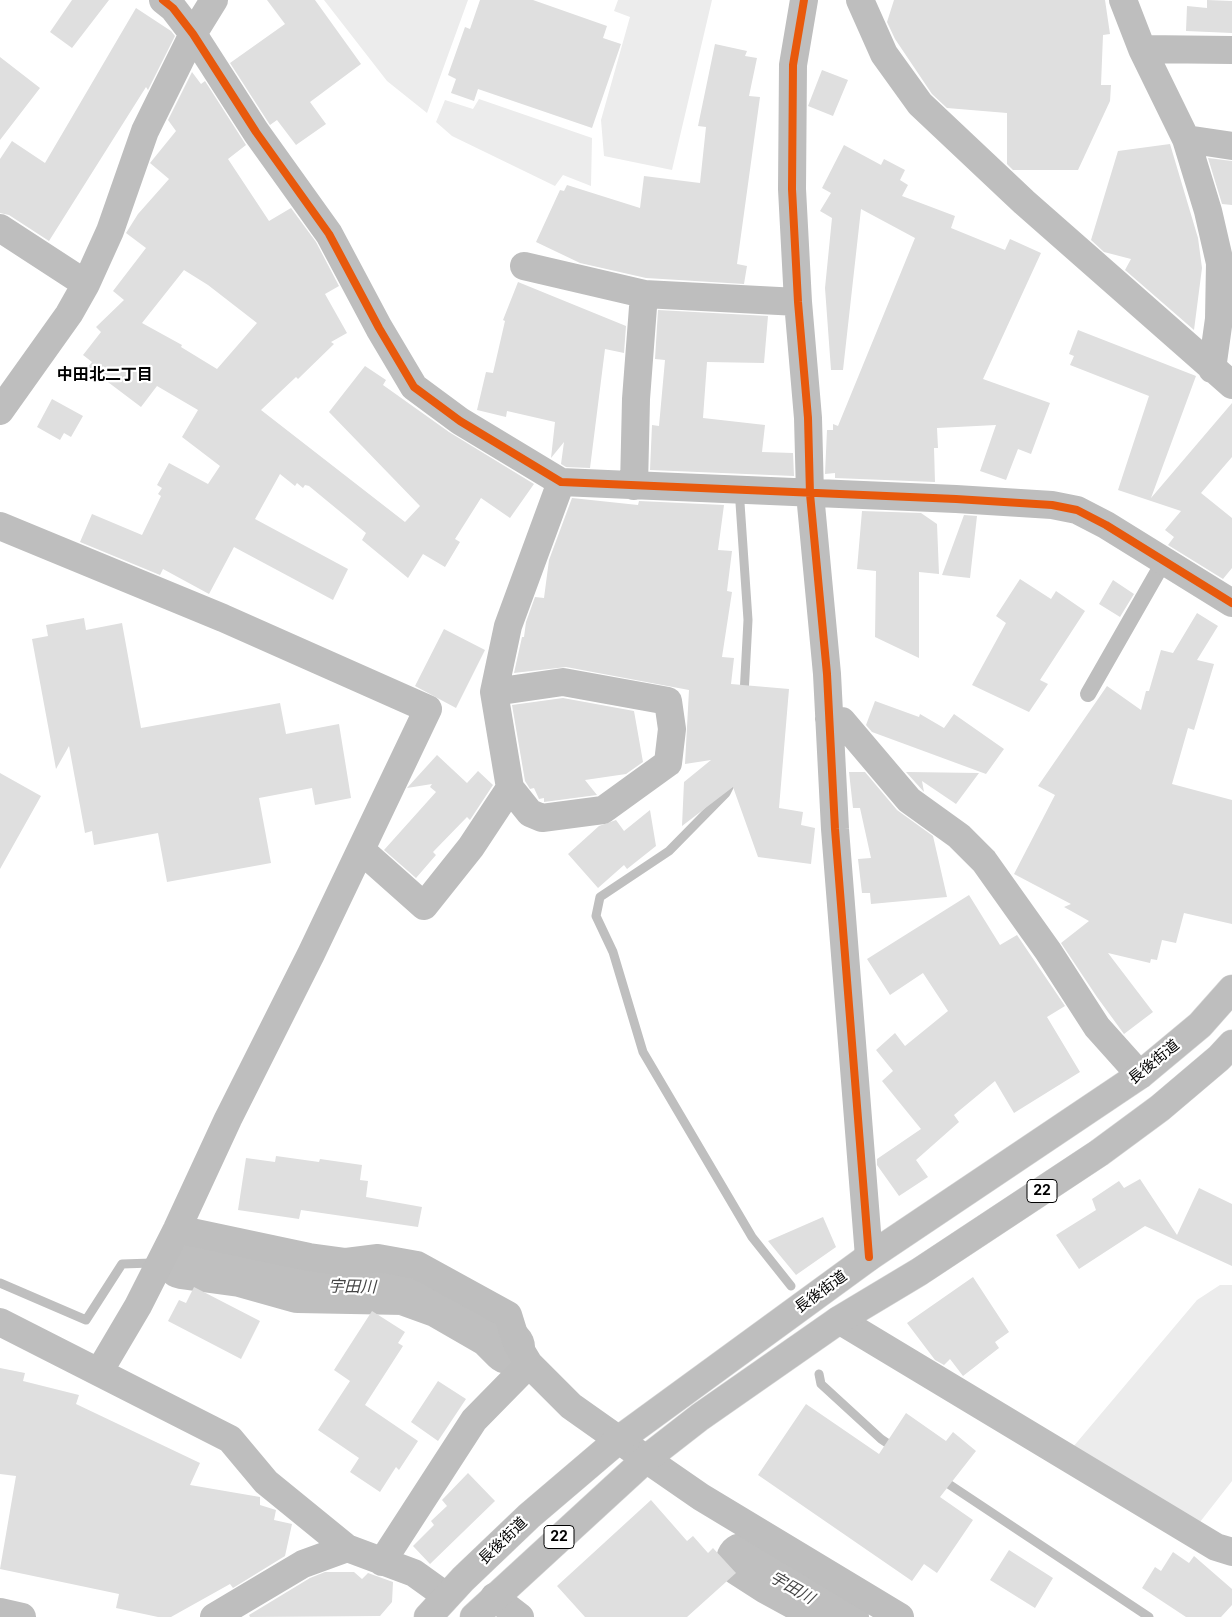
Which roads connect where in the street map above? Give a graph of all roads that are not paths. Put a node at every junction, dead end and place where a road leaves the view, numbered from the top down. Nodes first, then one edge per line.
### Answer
1 (163, 0) edge
2 (214, 0) edge
3 (804, 0) edge
4 (860, 0) edge
5 (1123, 0) edge
6 (192, 34) junction
7 (1142, 49) junction
8 (1232, 50) edge
9 (1186, 139) junction
10 (1232, 146) edge
11 (0, 228) edge
12 (524, 266) dead end
13 (86, 284) junction
14 (644, 294) junction
15 (798, 302) junction
16 (1222, 377) edge
17 (0, 411) edge
18 (560, 482) junction
19 (634, 486) junction
20 (810, 494) junction
21 (0, 526) edge
22 (1164, 561) junction
23 (1232, 603) edge
24 (494, 692) junction
25 (1088, 694) dead end
26 (829, 720) junction
27 (510, 788) junction
28 (361, 850) junction
29 (1232, 989) edge
30 (1232, 1044) edge
31 (1140, 1075) junction
32 (177, 1229) junction
33 (869, 1257) junction
34 (839, 1320) junction
35 (0, 1322) edge
36 (529, 1364) junction
37 (99, 1372) junction
38 (617, 1441) junction
39 (646, 1459) junction
40 (347, 1548) junction
41 (1232, 1552) edge
42 (382, 1562) junction
43 (446, 1596) junction
44 (494, 1597) junction
45 (0, 1612) edge
46 (22, 1617) edge
47 (214, 1617) edge
48 (428, 1617) edge
49 (474, 1617) edge
50 (520, 1617) edge
51 (900, 1617) edge

1 - 6 street
2 - 6 street
3 - 15 street
4 - 16 street
5 - 7 street
6 - 13 street
6 - 18 street
7 - 8 street
7 - 9 street
9 - 10 street
9 - 16 street
11 - 13 street
12 - 14 street
13 - 17 street
14 - 15 street
14 - 19 street
15 - 20 street
18 - 19 street
18 - 24 street
19 - 20 street
20 - 22 street
20 - 26 street
21 - 28 street
22 - 23 street
22 - 25 lane
24 - 27 street
24 - 27 street
26 - 31 street
26 - 33 street
27 - 28 street
28 - 32 street
29 - 31 street, 長後街道 / 22
30 - 34 street, 22
31 - 33 street, 長後街道 / 22
32 - 36 street
32 - 37 street
33 - 38 street, 長後街道 / 22
34 - 39 street, 22
34 - 41 street
35 - 37 street
36 - 38 street
36 - 42 street
37 - 40 street
38 - 39 street
38 - 43 street, 長後街道 / 22
39 - 44 street, 22
39 - 51 street
40 - 42 street
40 - 47 street
42 - 43 street
43 - 48 street, 長後街道 / 22
44 - 49 street, 22
44 - 50 street
45 - 46 street

